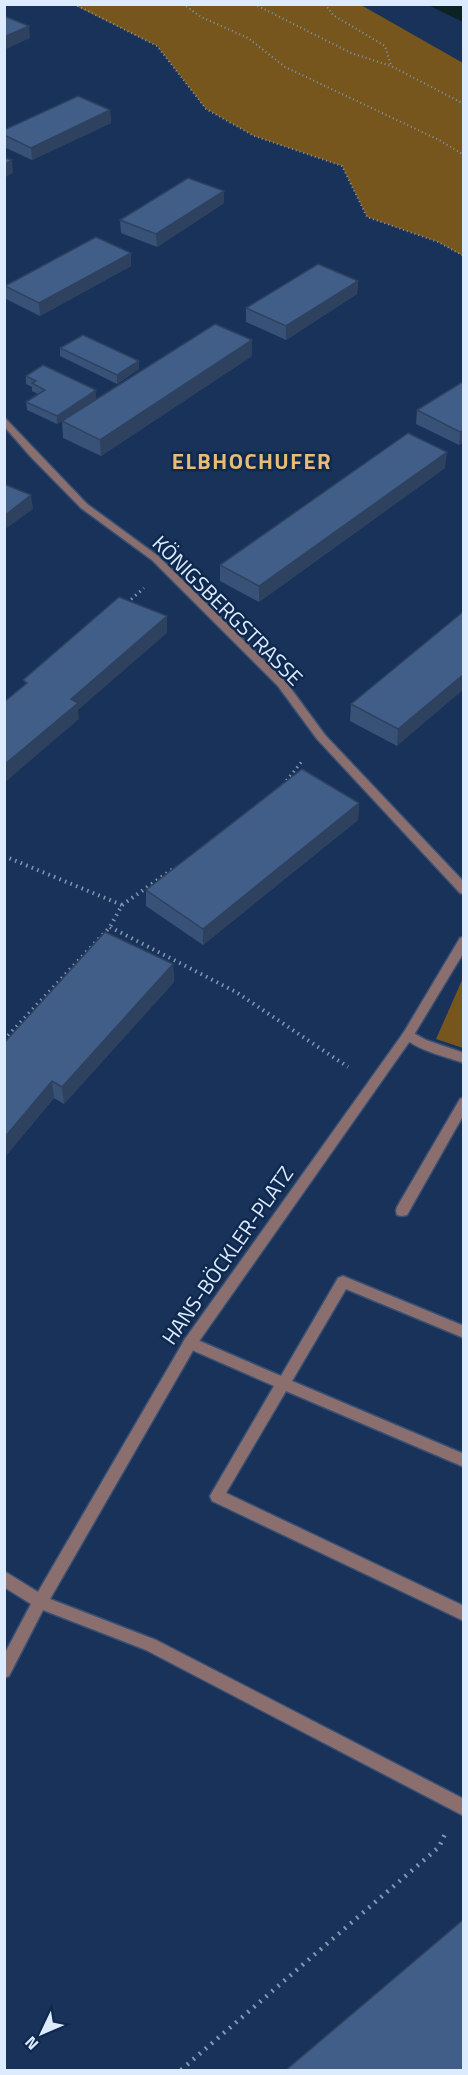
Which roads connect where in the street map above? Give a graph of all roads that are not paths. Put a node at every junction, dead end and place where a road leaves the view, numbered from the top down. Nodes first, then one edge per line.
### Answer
1 (4, 420) edge
2 (464, 890) edge
3 (464, 941) edge
4 (408, 1035) junction
5 (464, 1058) edge
6 (464, 1102) edge
7 (402, 1211) dead end
8 (464, 1332) edge
9 (190, 1343) junction
10 (284, 1384) junction
11 (464, 1461) edge
12 (4, 1578) edge
13 (40, 1602) junction
14 (464, 1614) edge
15 (4, 1671) edge
16 (461, 1806) edge

1 - 2 street, KÖNIGSBERGSTRASSE
3 - 4 street, HANS-BÖCKLER-PLATZ
4 - 5 street
4 - 9 street, HANS-BÖCKLER-PLATZ
6 - 7 street
8 - 10 street
9 - 10 street
9 - 13 street, HANS-BÖCKLER-PLATZ
10 - 11 street
10 - 14 street
12 - 13 street
13 - 15 street, HANS-BÖCKLER-PLATZ
13 - 16 street

